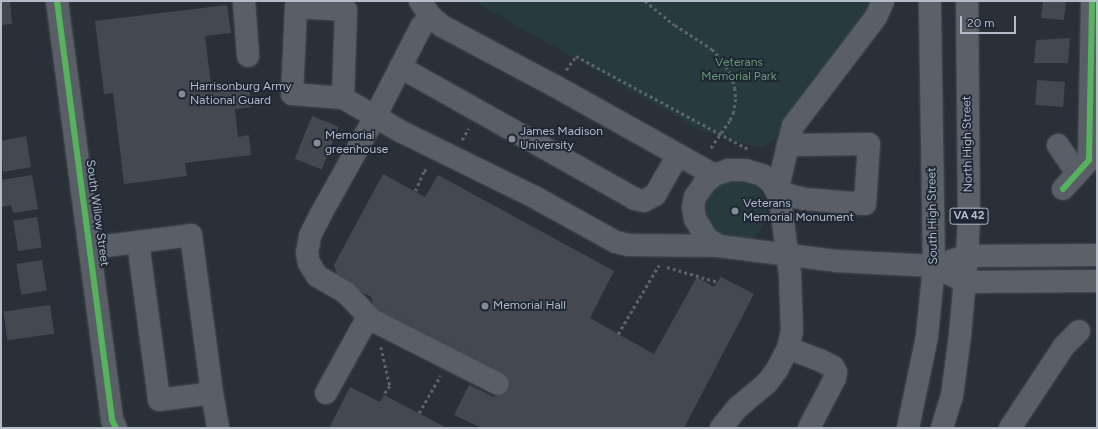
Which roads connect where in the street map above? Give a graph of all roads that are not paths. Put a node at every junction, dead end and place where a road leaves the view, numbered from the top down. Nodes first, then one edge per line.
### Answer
1 (57, 1) edge
2 (244, 1) edge
3 (883, 1) edge
4 (930, 1) edge
5 (967, 1) edge
6 (1092, 1) edge
7 (425, 8) edge
8 (248, 56) dead end
9 (400, 67) junction
10 (343, 98) junction
11 (375, 117) junction
12 (788, 145) junction
13 (1058, 145) dead end
14 (678, 155) junction
15 (714, 175) junction
16 (777, 192) junction
17 (138, 242) junction
18 (718, 246) junction
19 (90, 248) junction
20 (1097, 255) edge
21 (788, 256) junction
22 (967, 256) junction
23 (934, 266) junction
24 (1097, 281) edge
25 (966, 282) junction
26 (368, 317) junction
27 (1079, 331) dead end
28 (788, 348) junction
29 (498, 384) dead end
30 (212, 394) junction
31 (326, 394) dead end
32 (116, 428) edge
33 (218, 428) edge
34 (721, 428) edge
35 (809, 428) edge
36 (908, 428) edge
37 (942, 428) edge
38 (1010, 428) edge

1 - 19 street, South Willow Street
2 - 8 street
3 - 12 street
4 - 23 main road, South High Street / VA 42
5 - 22 main road, North High Street / VA 42
6 - 13 street
7 - 9 street
7 - 14 street
9 - 11 street
9 - 14 street
10 - 10 street
10 - 11 street
11 - 18 street
11 - 26 street
12 - 16 street
12 - 16 street
14 - 15 street
15 - 16 street
15 - 18 street
16 - 21 street
17 - 19 street
17 - 30 street
17 - 30 street
18 - 21 street
19 - 32 street, South Willow Street
20 - 22 main road
21 - 23 street
21 - 28 street
22 - 23 main road
22 - 25 main road, North High Street / VA 42
23 - 25 main road
23 - 36 main road, South High Street / VA 42
24 - 25 main road
25 - 37 main road, North High Street / VA 42
26 - 29 street
26 - 31 street
27 - 38 street
28 - 34 street
28 - 35 street
30 - 33 street

